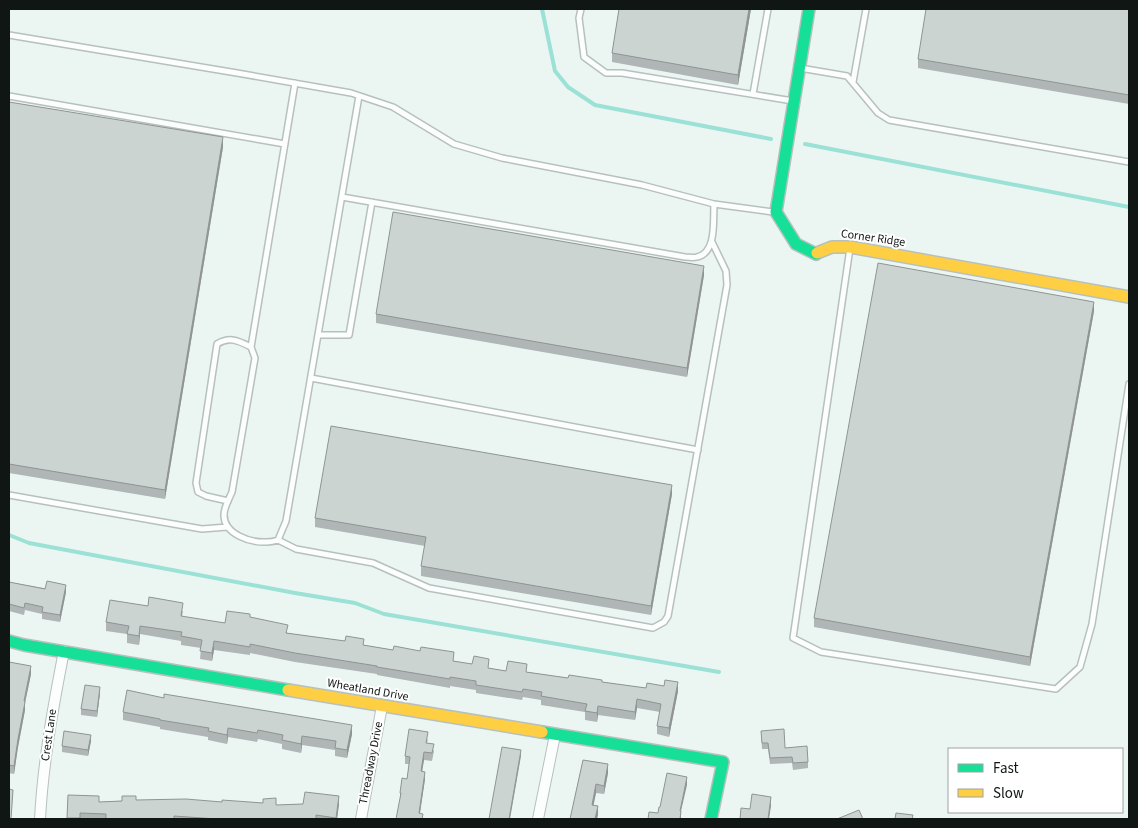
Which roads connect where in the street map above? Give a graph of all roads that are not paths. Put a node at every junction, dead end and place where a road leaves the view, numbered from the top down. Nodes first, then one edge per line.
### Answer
1 (581, 9) edge
2 (768, 9) edge
3 (809, 9) edge
4 (866, 9) edge
5 (9, 34) edge
6 (800, 68) junction
7 (852, 82) junction
8 (295, 83) junction
9 (753, 94) junction
10 (9, 96) edge
11 (359, 96) junction
12 (794, 101) junction
13 (285, 144) junction
14 (1129, 162) edge
15 (342, 197) junction
16 (372, 202) junction
17 (714, 204) junction
18 (776, 212) junction
19 (712, 242) junction
20 (850, 247) junction
21 (1129, 297) edge
22 (319, 335) junction
23 (251, 347) junction
24 (311, 378) junction
25 (1129, 384) edge
26 (698, 450) junction
27 (9, 495) edge
28 (228, 501) junction
29 (227, 527) junction
30 (278, 540) junction
31 (9, 641) edge
32 (64, 651) junction
33 (382, 706) junction
34 (555, 734) junction
35 (40, 819) edge
36 (361, 819) edge
37 (538, 819) edge
38 (711, 819) edge

1 - 9 lane
2 - 9 lane
3 - 6 street
4 - 7 lane
5 - 8 lane
6 - 7 lane
6 - 12 street
7 - 14 lane
8 - 11 lane
8 - 13 lane
9 - 12 lane
10 - 13 lane
11 - 15 lane
11 - 17 lane
12 - 18 street
13 - 23 lane
15 - 16 lane
15 - 22 lane
16 - 19 lane
16 - 22 lane
17 - 18 lane
17 - 19 lane
18 - 20 street, Corner Ridge
19 - 26 lane
20 - 21 street, Corner Ridge
20 - 25 lane
22 - 24 lane
23 - 28 lane
23 - 28 lane
24 - 26 lane
24 - 30 lane
26 - 30 lane
27 - 29 lane
28 - 29 lane
29 - 30 lane
31 - 32 street, Wheatland Drive
32 - 33 street, Wheatland Drive
32 - 35 street, Crest Lane
33 - 34 street, Wheatland Drive
33 - 36 street, Threadway Drive
34 - 37 street
34 - 38 street, Wheatland Drive

